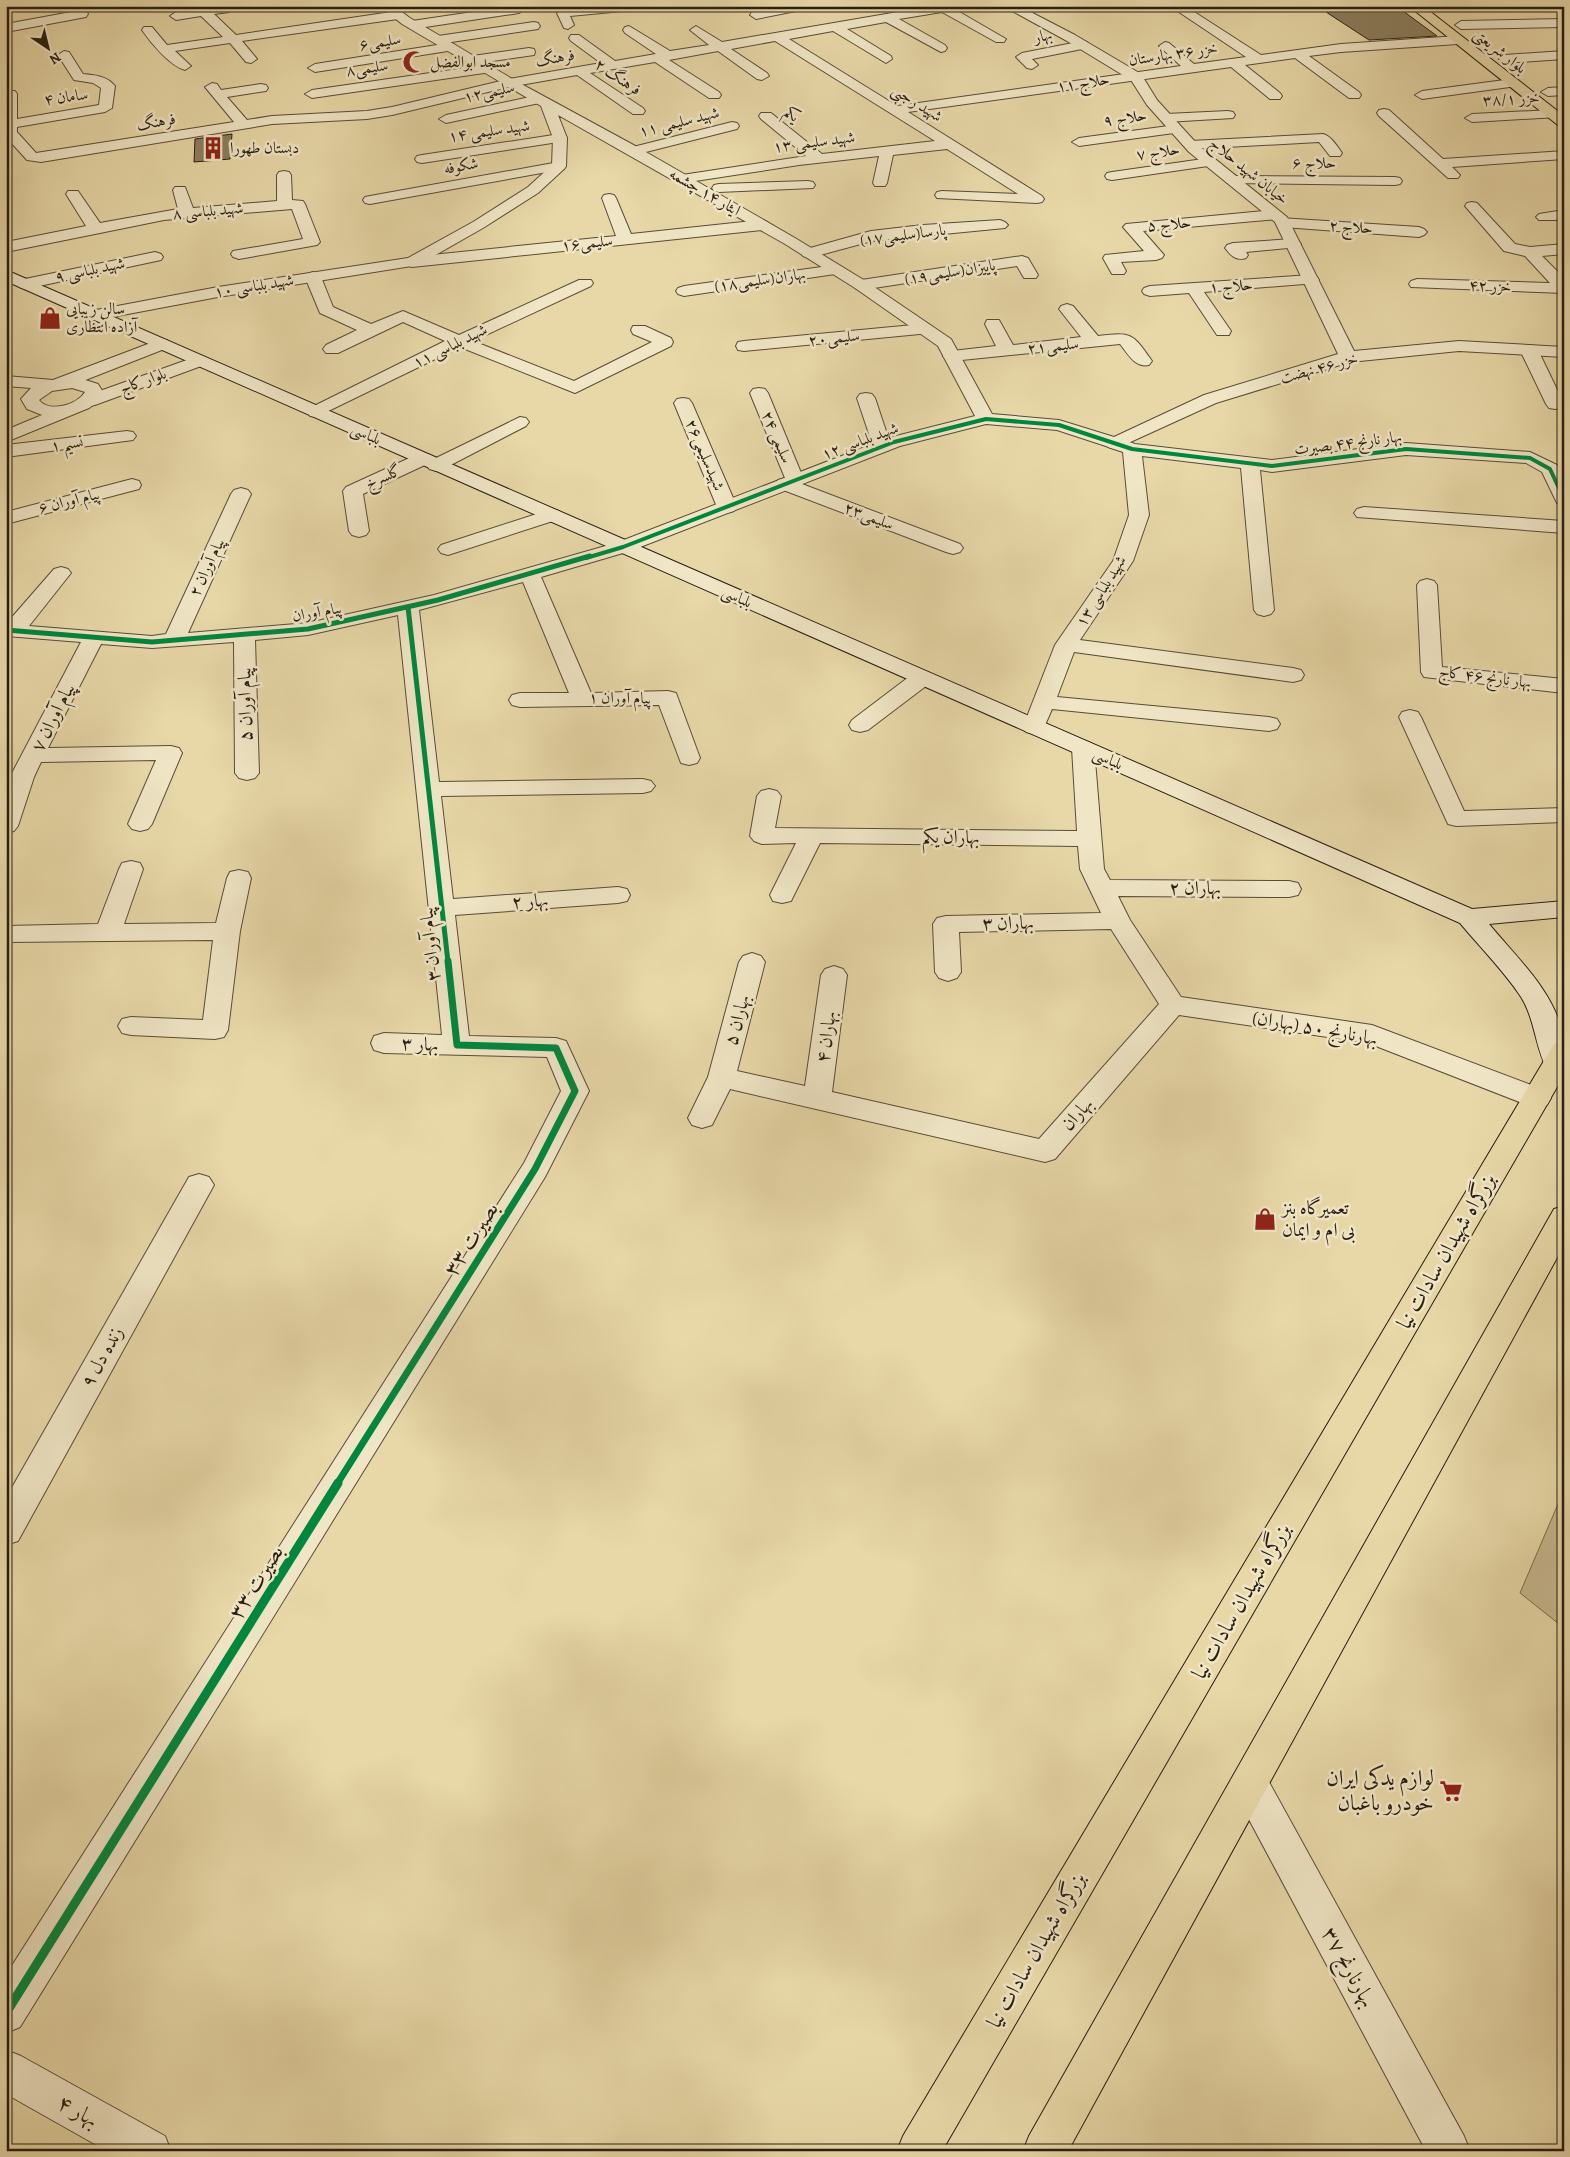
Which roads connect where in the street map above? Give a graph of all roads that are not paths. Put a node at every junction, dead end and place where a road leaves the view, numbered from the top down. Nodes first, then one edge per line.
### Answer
1 (386, 6) edge
2 (633, 6) edge
3 (801, 6) edge
4 (903, 6) edge
5 (1009, 6) edge
6 (1176, 6) edge
7 (1415, 6) edge
8 (1436, 6) edge
9 (950, 7) edge
10 (225, 9) dead end
11 (519, 9) dead end
12 (77, 10) edge
13 (204, 12) junction
14 (917, 13) junction
15 (398, 15) junction
16 (756, 15) dead end
17 (176, 16) dead end
18 (888, 18) junction
19 (1564, 23) edge
20 (412, 25) junction
21 (568, 25) dead end
22 (1461, 25) junction
23 (534, 26) dead end
24 (836, 27) junction
25 (6, 28) edge
26 (148, 30) dead end
27 (629, 30) dead end
28 (696, 30) dead end
29 (778, 37) junction
30 (575, 38) dead end
31 (1320, 38) dead end
32 (233, 39) junction
33 (1000, 39) dead end
34 (1479, 39) dead end
35 (1458, 40) junction
36 (444, 44) junction
37 (1083, 44) junction
38 (1165, 46) dead end
39 (721, 47) junction
40 (164, 48) junction
41 (941, 48) dead end
42 (1336, 49) junction
43 (1492, 49) dead end
44 (529, 52) dead end
45 (64, 54) dead end
46 (1297, 54) junction
47 (1564, 55) edge
48 (663, 57) junction
49 (251, 59) dead end
50 (886, 59) dead end
51 (1505, 59) junction
52 (472, 60) junction
53 (1259, 60) junction
54 (1234, 63) junction
55 (318, 64) dead end
56 (1032, 65) dead end
57 (184, 66) dead end
58 (612, 66) junction
59 (486, 69) junction
60 (1192, 69) junction
61 (1519, 70) dead end
62 (579, 71) junction
63 (762, 76) dead end
64 (1136, 77) junction
65 (509, 83) junction
66 (1512, 83) junction
67 (973, 84) dead end
68 (261, 88) dead end
69 (1544, 89) joint
70 (1145, 91) junction
71 (1564, 91) edge
72 (10, 94) dead end
73 (312, 94) dead end
74 (1127, 94) dead end
75 (714, 95) dead end
76 (1354, 95) dead end
77 (1422, 95) dead end
78 (993, 96) junction
79 (1275, 96) dead end
80 (543, 102) junction
81 (1564, 104) edge
82 (894, 110) junction
83 (638, 111) dead end
84 (1384, 113) dead end
85 (1228, 114) dead end
86 (1552, 114) junction
87 (766, 116) dead end
88 (1472, 118) dead end
89 (446, 119) dead end
90 (1171, 123) junction
91 (1564, 123) edge
92 (243, 124) junction
93 (732, 126) dead end
94 (1278, 128) dead end
95 (9, 129) edge
96 (560, 138) junction
97 (1290, 139) junction
98 (1079, 142) dead end
99 (950, 144) junction
100 (1190, 145) junction
101 (634, 151) junction
102 (887, 151) junction
103 (1335, 153) dead end
104 (1564, 155) edge
105 (422, 159) dead end
106 (820, 159) junction
107 (1210, 162) junction
108 (1441, 163) junction
109 (559, 166) junction
110 (284, 175) dead end
111 (1112, 176) dead end
112 (682, 178) junction
113 (1456, 178) dead end
114 (1232, 180) junction
115 (1394, 182) dead end
116 (880, 183) dead end
117 (808, 185) dead end
118 (700, 189) junction
119 (180, 190) dead end
120 (73, 194) dead end
121 (942, 195) dead end
122 (1252, 196) junction
123 (1279, 196) dead end
124 (609, 198) dead end
125 (370, 200) dead end
126 (285, 205) junction
127 (1472, 206) dead end
128 (188, 213) junction
129 (1564, 216) edge
130 (1544, 217) dead end
131 (1279, 219) junction
132 (762, 225) junction
133 (1000, 225) dead end
134 (96, 229) junction
135 (1418, 232) dead end
136 (625, 240) junction
137 (1293, 244) junction
138 (6, 247) edge
139 (1564, 249) edge
140 (1530, 252) junction
141 (809, 253) junction
142 (239, 254) dead end
143 (1240, 255) dead end
144 (155, 257) dead end
145 (412, 262) junction
146 (836, 270) junction
147 (1118, 271) dead end
148 (6, 275) edge
149 (1030, 275) dead end
150 (313, 277) junction
151 (1311, 280) junction
152 (585, 283) dead end
153 (25, 284) junction
154 (1417, 284) dead end
155 (861, 285) junction
156 (1193, 288) junction
157 (1564, 288) edge
158 (684, 291) dead end
159 (1150, 292) dead end
160 (1067, 309) dead end
161 (96, 315) junction
162 (993, 324) dead end
163 (924, 329) junction
164 (371, 330) junction
165 (639, 330) dead end
166 (1223, 331) dead end
167 (458, 341) junction
168 (1093, 341) junction
169 (161, 344) junction
170 (744, 346) dead end
171 (332, 349) dead end
172 (1007, 350) junction
173 (1529, 350) junction
174 (1564, 352) edge
175 (952, 356) junction
176 (1348, 358) junction
177 (198, 361) junction
178 (1143, 361) dead end
179 (6, 381) edge
180 (57, 384) junction
181 (6, 388) edge
182 (759, 393) dead end
183 (866, 398) dead end
184 (31, 400) junction
185 (683, 403) dead end
186 (82, 404) junction
187 (1555, 404) dead end
188 (316, 412) junction
189 (986, 419) junction
190 (520, 422) dead end
191 (6, 424) edge
192 (127, 436) dead end
193 (6, 437) edge
194 (882, 446) junction
195 (1124, 446) junction
196 (6, 451) edge
197 (430, 462) junction
198 (1250, 464) junction
199 (1557, 469) edge
200 (790, 482) junction
201 (132, 485) dead end
202 (241, 494) dead end
203 (1564, 499) edge
204 (726, 507) junction
205 (1364, 513) dead end
206 (552, 515) junction
207 (6, 518) edge
208 (1564, 527) edge
209 (359, 531) dead end
210 (623, 547) junction
211 (953, 548) dead end
212 (448, 549) dead end
213 (61, 573) dead end
214 (530, 574) junction
215 (1427, 585) dead end
216 (408, 606) junction
217 (1264, 610) dead end
218 (10, 631) edge
219 (244, 634) junction
220 (94, 637) junction
221 (174, 640) junction
222 (1066, 645) junction
223 (1293, 675) dead end
224 (922, 678) junction
225 (1564, 686) edge
226 (520, 700) dead end
227 (583, 700) junction
228 (1044, 702) junction
229 (1410, 717) dead end
230 (1270, 724) dead end
231 (860, 725) dead end
232 (1034, 727) junction
233 (1083, 748) junction
234 (33, 755) junction
235 (689, 758) dead end
236 (247, 773) dead end
237 (643, 786) dead end
238 (428, 789) junction
239 (769, 796) dead end
240 (1564, 814) edge
241 (140, 824) dead end
242 (6, 826) edge
243 (812, 835) junction
244 (1090, 838) junction
245 (131, 869) dead end
246 (239, 878) dead end
247 (1101, 888) junction
248 (1289, 889) dead end
249 (618, 895) dead end
250 (782, 895) dead end
251 (442, 908) junction
252 (1564, 909) edge
253 (1469, 917) junction
254 (1118, 921) junction
255 (226, 931) junction
256 (108, 933) junction
257 (6, 934) edge
258 (752, 962) dead end
259 (948, 972) dead end
260 (834, 975) dead end
261 (1173, 1005) junction
262 (130, 1026) dead end
263 (384, 1043) dead end
264 (457, 1045) junction
265 (1560, 1056) edge
266 (722, 1077) junction
267 (1536, 1098) junction
268 (817, 1099) junction
269 (702, 1118) dead end
270 (199, 1185) dead end
271 (1564, 1217) edge
272 (6, 1530) edge
273 (1250, 1784) junction
274 (6, 2013) edge
275 (6, 2071) edge
276 (150, 2151) edge
277 (918, 2151) edge
278 (1044, 2151) edge
279 (1449, 2151) edge

1 - 15 street, ایثار ۱۴ چشمه
2 - 21 street
3 - 16 street
4 - 14 street
5 - 37 street
6 - 53 street
7 - 35 main road, بلوار شریعتی
8 - 22 main road, بلوار شریعتی
9 - 14 street, فرهنگ
9 - 33 street
10 - 13 street
11 - 20 street
12 - 25 street
13 - 17 street
13 - 32 street
14 - 18 street, فرهنگ
15 - 20 street, ایثار ۱۴ چشمه
15 - 32 street
18 - 24 street, فرهنگ
18 - 41 street
19 - 22 street
20 - 36 street, ایثار ۱۴ چشمه
22 - 34 main road, بلوار شریعتی
23 - 36 street, سلیمی۶
24 - 29 street, فرهنگ
24 - 50 street
26 - 40 street
27 - 48 street
28 - 39 street
29 - 39 street, فرهنگ
29 - 82 street, شهید رجبی
30 - 58 street
31 - 42 street
32 - 40 street
32 - 49 street
35 - 42 street, خزر ۳۶ بهارستان
35 - 66 main road, بلوار شریعتی
36 - 52 street, ایثار ۱۴ چشمه
36 - 55 street, سلیمی۶
37 - 56 street, بهار
37 - 64 street
38 - 60 street
39 - 48 street, فرهنگ
39 - 63 street
40 - 57 street
42 - 46 street, خزر ۳۶ بهارستان
43 - 51 main road, بلوار شریعتی
44 - 52 street
45 - 95 street, سامان ۴
46 - 53 street, خزر ۳۶ بهارستان
46 - 76 street
47 - 51 street
48 - 58 street, فرهنگ
48 - 75 street
51 - 61 main road, بلوار شریعتی
52 - 59 street, ایثار ۱۴ چشمه
53 - 54 street, خزر ۳۶ بهارستان
54 - 60 street, خزر ۳۶ بهارستان
54 - 79 street
58 - 62 street, فرهنگ
59 - 65 street, ایثار ۱۴ چشمه
59 - 73 street, سلیمی۸
60 - 64 street, خزر ۳۶ بهارستان
62 - 65 street, فرهنگ
62 - 83 street, فرهنگ ۲
64 - 70 street, خیابان شهید حلاج
64 - 78 street, خزر ۳۶ بهارستان
65 - 80 street, ایثار ۱۴ چشمه
65 - 92 street, فرهنگ
66 - 77 street
66 - 86 main road, بلوار شریعتی
67 - 78 street
68 - 92 street
69 - 71 street
69 - 81 main road
70 - 74 street, حلاج ۱۱
70 - 90 street, خیابان شهید حلاج
72 - 95 street
78 - 82 street, خزر ۳۶ بهارستان
80 - 89 street, سلیمی۱۲
80 - 96 street
80 - 101 street, ایثار ۱۴ چشمه
82 - 99 street, شهید رجبی
84 - 108 street
85 - 90 street, حلاج ۹
86 - 88 street, خزر ۳۸/۱
86 - 91 main road, بلوار شریعتی
87 - 106 street, یکم
90 - 98 street, حلاج ۹
90 - 100 street, خیابان شهید حلاج
92 - 95 street, فرهنگ
93 - 101 street, شهید سلیمی ۱۱
94 - 97 street
96 - 105 street, شهید سلیمی ۱۴
96 - 109 street
97 - 100 street
97 - 103 street
99 - 102 street, شهید سلیمی ۱۳
99 - 121 street, شهید رجبی
100 - 107 street, خیابان شهید حلاج
101 - 112 street, ایثار ۱۴ چشمه
102 - 106 street, شهید سلیمی ۱۳
102 - 116 street
104 - 108 street
106 - 112 street, شهید سلیمی ۱۳
107 - 111 street, حلاج ۷
107 - 114 street, خیابان شهید حلاج
108 - 113 street
109 - 125 street, شکوفه
109 - 145 street
110 - 126 street
112 - 118 street, ایثار ۱۴ چشمه
114 - 115 street, حلاج ۶
114 - 122 street, خیابان شهید حلاج
117 - 118 street
118 - 132 street, ایثار ۱۴ چشمه
119 - 128 street
120 - 134 street
122 - 123 street
122 - 131 street, خیابان شهید حلاج
124 - 136 street
126 - 128 street, شهید بلباسی ۸
126 - 142 street
127 - 140 street
128 - 134 street, شهید بلباسی ۸
129 - 130 street
131 - 135 street, حلاج ۲
131 - 137 street, خیابان شهید حلاج
131 - 147 street, حلاج ۵
132 - 136 street, سلیمی۱۶
132 - 141 street, ایثار ۱۴ چشمه
133 - 141 street, پارسا(سلیمی۱۷)
134 - 138 street, شهید بلباسی ۸
136 - 145 street, سلیمی۱۶
137 - 143 street
137 - 151 street, خیابان شهید حلاج
139 - 140 street
140 - 157 street, خزر ۴۲
141 - 146 street, ایثار ۱۴ چشمه
144 - 153 street, شهید بلباسی ۹
145 - 150 street, شهید بلباسی ١٠
146 - 155 street, ایثار ۱۴ چشمه
146 - 158 street, بهاران(سلیمی۱۸)
148 - 153 street, بلباسی
149 - 155 street, پاییزان(سلیمی۱۹)
150 - 161 street, شهید بلباسی ١٠
150 - 164 street
151 - 156 street, حلاج ۱
151 - 176 street, خیابان شهید حلاج
152 - 167 street, شهید بلباسی ١١
153 - 161 street, بلباسی
154 - 157 street, خزر ۴۲
155 - 163 street, ایثار ۱۴ چشمه
156 - 159 street, حلاج ۱
156 - 166 street
160 - 168 street
161 - 169 street, بلباسی
162 - 172 street
163 - 170 street, سلیمی۲۰
163 - 175 street, ایثار ۱۴ چشمه
164 - 167 street
164 - 171 street
165 - 167 street
167 - 188 street, شهید بلباسی ١١
168 - 172 street, سلیمی۲۱
168 - 178 street, سلیمی۲۱
169 - 177 street, بلباسی
169 - 180 street, بلوار کاج
172 - 175 street, سلیمی۲۱
173 - 174 street, خزر ۴۶ نهضت
173 - 176 street, خزر ۴۶ نهضت
173 - 187 street
175 - 189 street, ایثار ۱۴ چشمه
176 - 195 street, خزر ۴۶ نهضت
177 - 186 street, بلوار کاج
177 - 188 street, بلباسی
179 - 180 street
180 - 184 street, بلوار کاج
180 - 186 street
181 - 184 street
182 - 200 street, سلیمی ۲۴
183 - 194 street
184 - 186 street
184 - 191 street
185 - 204 street, شهیدسلیمی۲۶
186 - 193 street, بلوار کاج
188 - 197 street, بلباسی
189 - 194 street, شهید بلباسی ١٢
189 - 195 street, شهید بلباسی ١٢
190 - 197 street
192 - 196 street, نسیم ۱
194 - 200 street, شهید بلباسی ١٢
195 - 198 street, بهار نارنج ۴۴ بصیرت
195 - 222 street, شهید بلباسی ١٣
197 - 206 street, بلباسی
197 - 209 street, گلسرخ
198 - 199 street, بهار نارنج ۴۴ بصیرت
198 - 217 street
199 - 203 street, بهار نارنج ۴۴ بصیرت
200 - 204 street, شهید بلباسی ١٢
200 - 211 street, سلیمی۲۳
201 - 207 street, پیام آوران ۶
202 - 221 street, پیام آوران ۲
204 - 210 street, شهید بلباسی ١٢
205 - 208 street
206 - 210 street, بلباسی
206 - 212 street
210 - 214 street, پیام آوران
210 - 224 street, بلباسی
213 - 218 street
214 - 216 street, پیام آوران
214 - 227 street, پیام آوران ۱
215 - 225 street, بهار نارنج ۴۶ کاج
216 - 219 street, پیام آوران
216 - 238 street, پیام آوران ۳
218 - 220 street, پیام آوران
219 - 221 street, پیام آوران
219 - 236 street, پیام آوران ۵
220 - 221 street, پیام آوران
220 - 234 street, پیام آوران ۷
222 - 223 street
222 - 228 street, شهید بلباسی ١٣
224 - 231 street
224 - 232 street, بلباسی
226 - 227 street
227 - 235 street, پیام آوران ۱
228 - 230 street
228 - 232 street, شهید بلباسی ١٣
229 - 240 street
232 - 233 street, بلباسی
233 - 244 street
233 - 253 street, بلباسی
234 - 241 street
234 - 242 street, پیام آوران ۷
237 - 238 street
238 - 251 street, پیام آوران ۳
239 - 243 street, بهاران یکم
243 - 244 street, بهاران یکم
243 - 250 street
244 - 247 street
245 - 256 street
246 - 255 street
247 - 248 street, بهاران ۲
247 - 254 street
249 - 251 street, بهار ۲
251 - 264 street, پیام آوران ۳
252 - 253 street
253 - 265 street
254 - 259 street, بهاران ۳
254 - 261 street
255 - 256 street
255 - 262 street
256 - 257 street
258 - 266 street, بهاران ۵
260 - 268 street, بهاران ۴
261 - 267 street, بهارنارنج ۵۰ (بهاران)
261 - 268 street, بهاران
263 - 264 street, بهار ۳
264 - 274 street, بصیرت ۳۳
265 - 267 main road, بزرگراه شهیدان سادات نیا
266 - 268 street, بهاران
266 - 269 street
267 - 277 main road, بزرگراه شهیدان سادات نیا
270 - 272 street, زنده دل ۹
271 - 273 main road
273 - 278 main road
273 - 279 street, بهارنارنج ۳۷
275 - 276 street, بهار ۴

